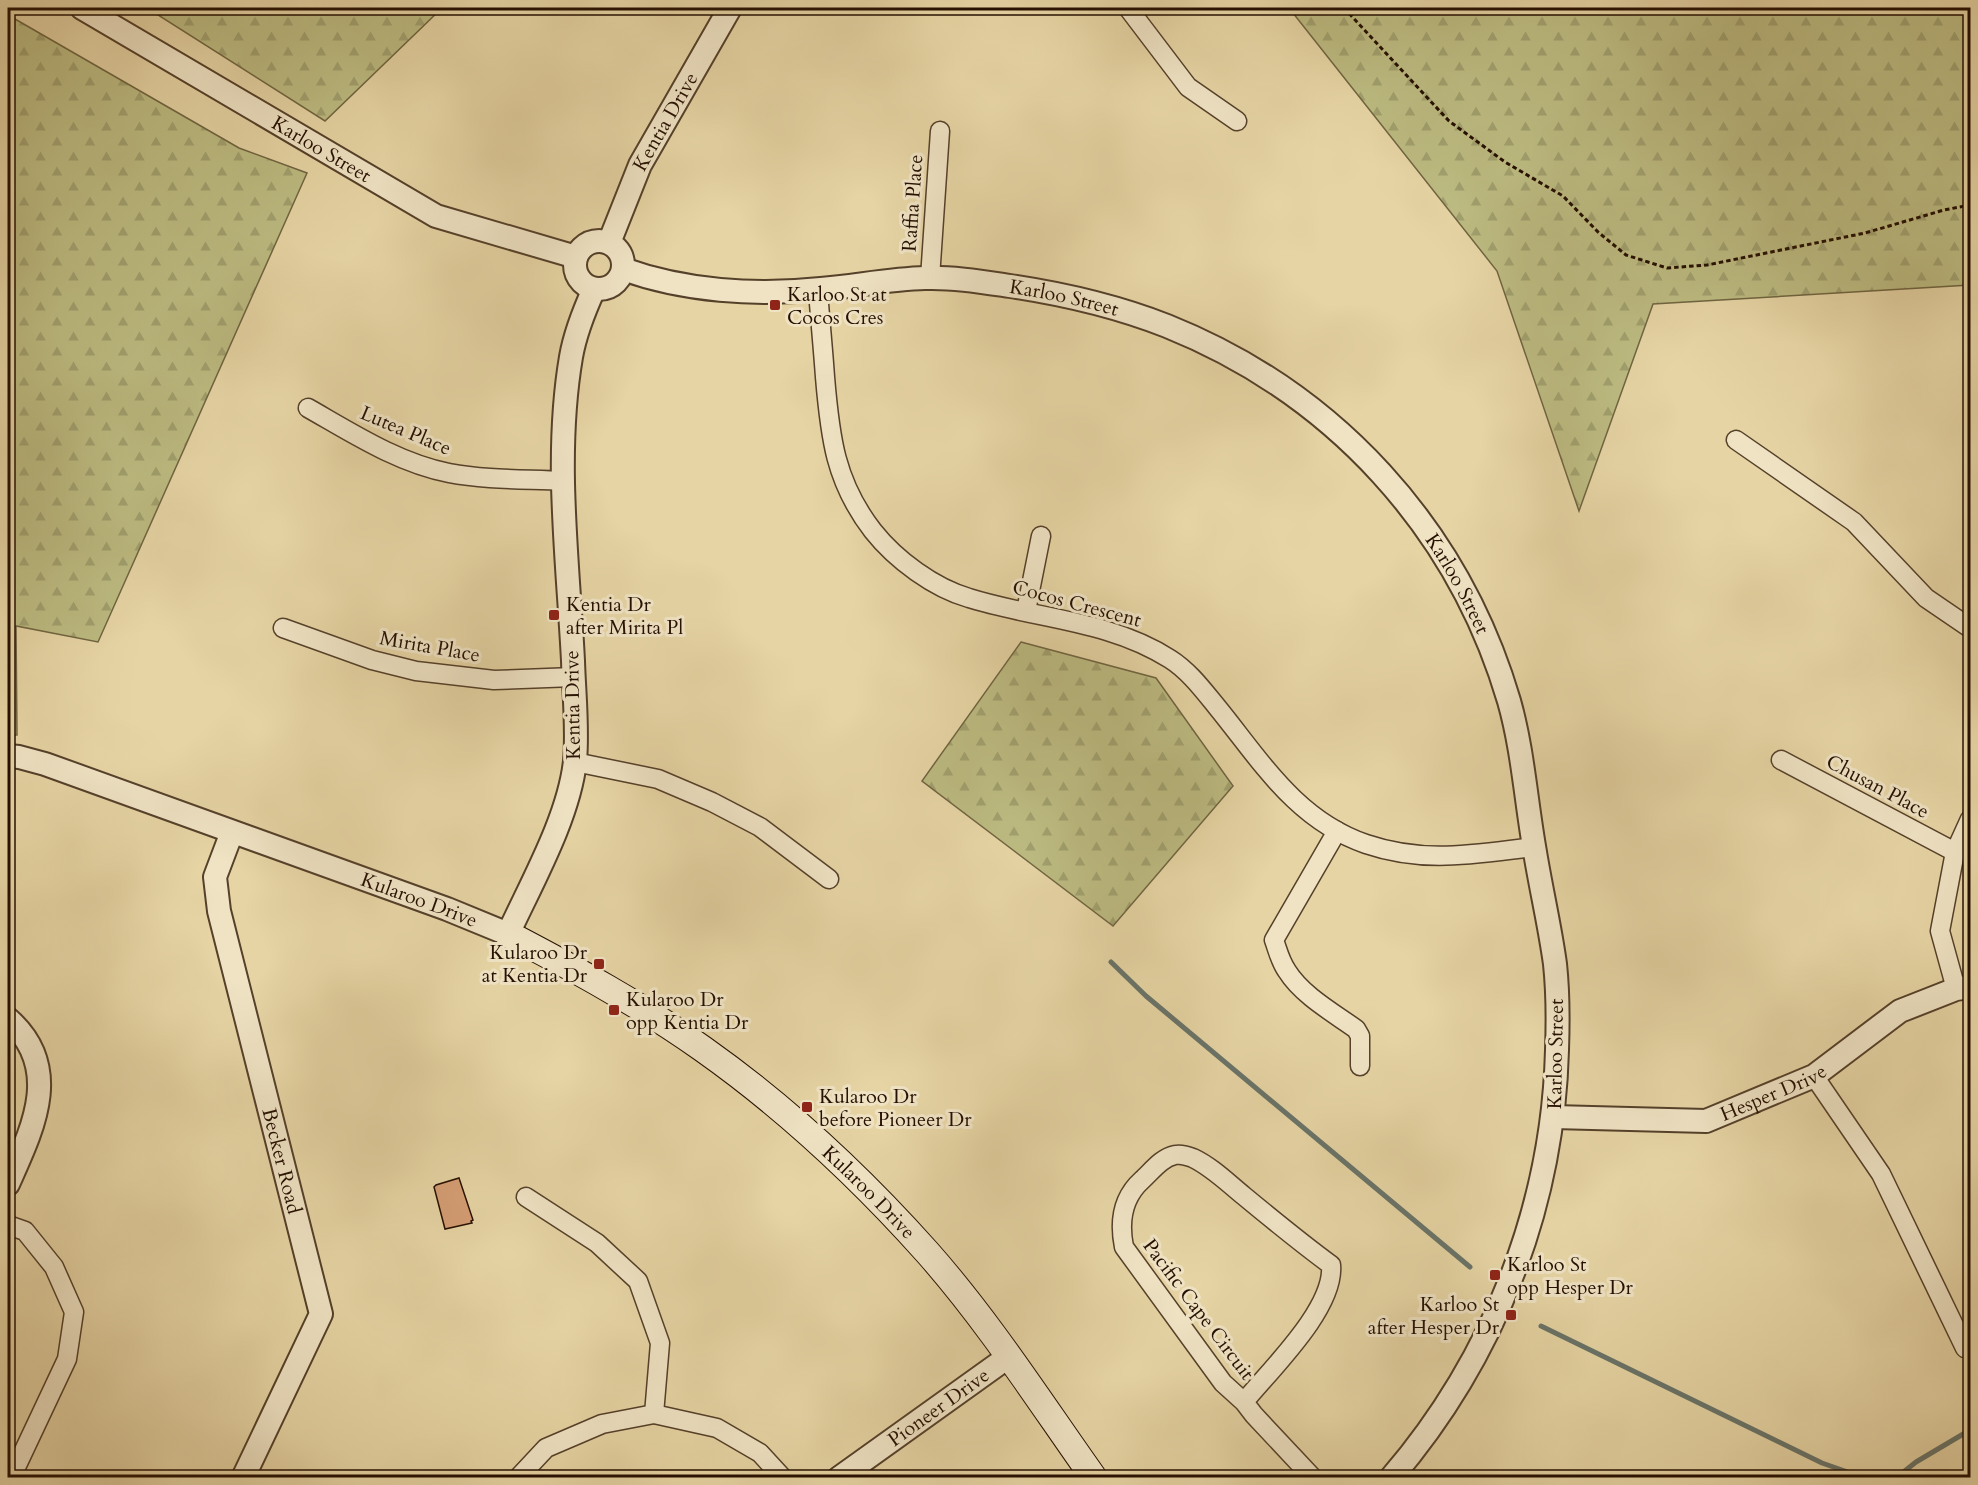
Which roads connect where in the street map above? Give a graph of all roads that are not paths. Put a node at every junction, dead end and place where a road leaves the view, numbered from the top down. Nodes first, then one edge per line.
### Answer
1 (82, 8) edge
2 (730, 8) edge
3 (1128, 8) edge
4 (1237, 121) dead end
5 (940, 130) dead end
6 (609, 243) junction
7 (576, 257) junction
8 (623, 269) junction
9 (930, 278) junction
10 (594, 289) junction
11 (818, 290) junction
12 (308, 408) dead end
13 (1736, 440) dead end
14 (563, 481) junction
15 (1041, 536) dead end
16 (1026, 611) junction
17 (283, 628) dead end
18 (1971, 628) edge
19 (574, 678) junction
20 (8, 756) edge
21 (1781, 760) dead end
22 (575, 762) junction
23 (1971, 819) edge
24 (1337, 831) junction
25 (232, 832) junction
26 (1534, 847) junction
27 (1955, 852) junction
28 (829, 879) dead end
29 (508, 934) junction
30 (1963, 988) edge
31 (8, 1020) edge
32 (1360, 1066) dead end
33 (1814, 1076) junction
34 (1554, 1117) junction
35 (8, 1185) edge
36 (526, 1197) dead end
37 (8, 1225) edge
38 (1971, 1347) edge
39 (1008, 1357) junction
40 (1244, 1402) junction
41 (654, 1414) junction
42 (10, 1478) edge
43 (243, 1478) edge
44 (518, 1478) edge
45 (783, 1478) edge
46 (839, 1478) edge
47 (1094, 1478) edge
48 (1313, 1478) edge
49 (1391, 1478) edge

1 - 7 street, Karloo Street
2 - 6 street, Kentia Drive
3 - 4 street
5 - 9 street, Raffia Place
6 - 7 street
6 - 8 street
7 - 10 street
8 - 10 street
8 - 11 street, Karloo Street
9 - 11 street, Karloo Street
9 - 26 street, Karloo Street
10 - 14 street, Kentia Drive
11 - 16 street, Cocos Crescent
12 - 14 street, Lutea Place
13 - 18 street
14 - 19 street, Kentia Drive
15 - 16 street
16 - 24 street, Cocos Crescent
17 - 19 street, Mirita Place
19 - 22 street, Kentia Drive
20 - 25 street, Kularoo Drive
21 - 27 street, Chusan Place
22 - 28 street
22 - 29 street, Kentia Drive
23 - 27 street
24 - 26 street, Cocos Crescent
24 - 32 street
25 - 29 street, Kularoo Drive
25 - 43 street, Becker Road
26 - 34 street, Karloo Street
27 - 30 street
29 - 39 main road, Kularoo Drive
30 - 33 street, Hesper Drive
31 - 35 street
33 - 34 street, Hesper Drive
33 - 38 street
34 - 49 street, Karloo Street
36 - 41 street
37 - 42 street
39 - 46 street, Pioneer Drive
39 - 47 main road, Kularoo Drive
40 - 40 street, Pacific Cape Circuit
40 - 48 street, Pacific Cape Circuit
41 - 44 street
41 - 45 street

